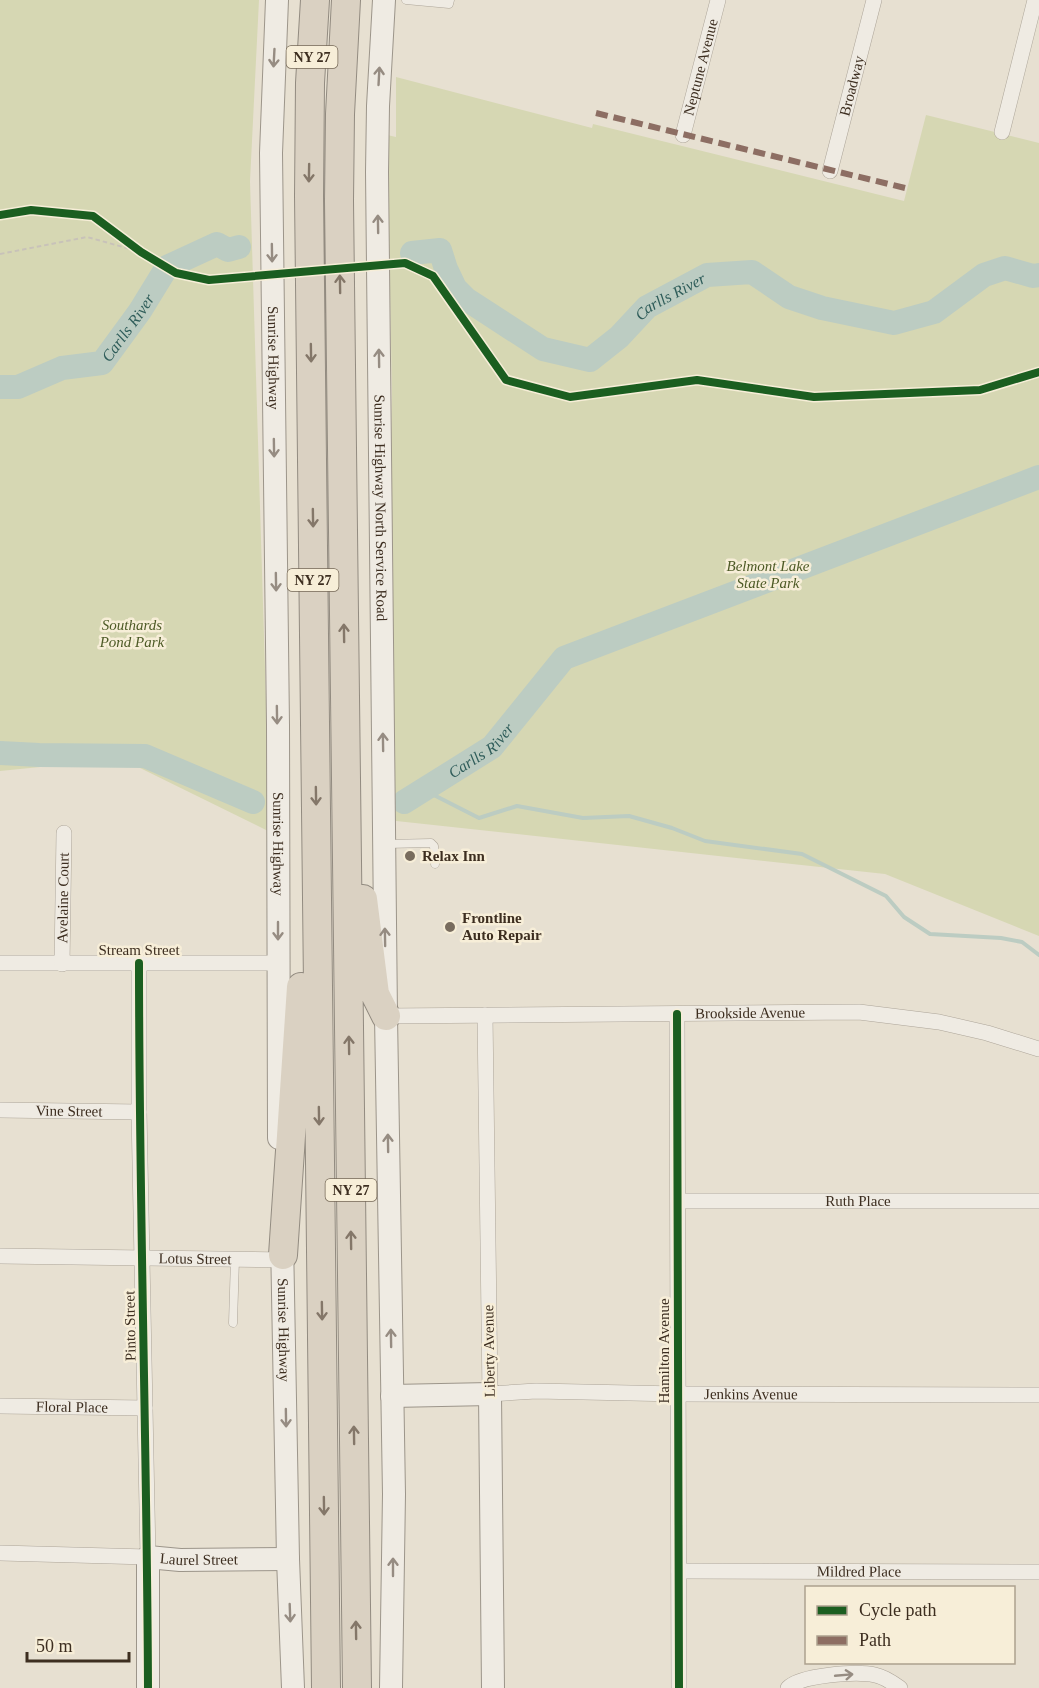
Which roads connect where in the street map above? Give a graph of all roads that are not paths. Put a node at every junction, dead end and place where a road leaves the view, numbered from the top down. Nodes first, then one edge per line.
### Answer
1 (277, 0) edge
2 (315, 0) edge
3 (346, 0) edge
4 (384, 0) edge
5 (406, 0) edge
6 (450, 0) edge
7 (718, 0) edge
8 (874, 0) edge
9 (1035, 0) edge
10 (1002, 132) dead end
11 (682, 135) dead end
12 (830, 171) dead end
13 (345, 691) junction
14 (64, 833) dead end
15 (384, 844) junction
16 (316, 848) junction
17 (435, 864) dead end
18 (0, 963) edge
19 (139, 963) junction
20 (278, 963) junction
21 (62, 964) junction
22 (677, 1014) junction
23 (485, 1015) junction
24 (386, 1016) junction
25 (1039, 1049) edge
26 (0, 1110) edge
27 (139, 1112) junction
28 (678, 1202) junction
29 (1039, 1202) edge
30 (0, 1256) edge
31 (142, 1257) junction
32 (283, 1257) junction
33 (235, 1259) junction
34 (233, 1323) dead end
35 (490, 1394) junction
36 (678, 1394) junction
37 (1039, 1395) edge
38 (392, 1396) junction
39 (0, 1407) edge
40 (145, 1408) junction
41 (0, 1553) edge
42 (148, 1557) junction
43 (288, 1559) junction
44 (678, 1571) junction
45 (1039, 1572) edge
46 (148, 1688) edge
47 (293, 1688) edge
48 (326, 1688) edge
49 (357, 1688) edge
50 (391, 1688) edge
51 (493, 1688) edge
52 (679, 1688) edge
53 (788, 1688) edge
54 (900, 1688) edge

1 -> 20 main road, Sunrise Highway
2 -> 16 highway, NY 27
13 -> 3 highway, NY 27
15 -> 4 main road, Sunrise Highway North Service Road
5 - 6 lane
7 - 11 street, Neptune Avenue
8 - 12 street, Broadway
9 - 10 street
13 - 24 highway
49 -> 13 highway, NY 27
14 - 21 street, Avelaine Court
15 - 17 lane
24 -> 15 main road, Sunrise Highway North Service Road
16 - 32 highway
16 -> 48 highway, NY 27
18 - 21 street, Stream Street
19 - 20 street, Stream Street
19 - 21 street, Stream Street
19 - 27 street, Pinto Street
20 - 32 main road, Sunrise Highway
22 - 23 street, Brookside Avenue
22 - 25 street, Brookside Avenue
22 - 28 street, Hamilton Avenue
23 - 24 street, Brookside Avenue
23 - 35 street, Liberty Avenue
38 -> 24 main road
26 - 27 street, Vine Street
27 - 31 street, Pinto Street
28 - 29 street, Ruth Place
28 - 36 street, Hamilton Avenue
30 - 31 street, Lotus Street
31 - 33 street, Lotus Street
31 - 40 street, Pinto Street
32 - 33 street, Lotus Street
32 -> 43 main road, Sunrise Highway
33 - 34 lane
35 - 36 street, Jenkins Avenue
35 - 38 main road, Jenkins Avenue
35 - 51 main road, Liberty Avenue
36 - 37 street, Jenkins Avenue
36 - 44 street, Hamilton Avenue
50 -> 38 main road
39 - 40 street, Floral Place
40 - 42 street, Pinto Street
41 - 42 street, Laurel Street
42 - 43 main road, Laurel Street
42 - 46 main road, Pinto Street
43 -> 47 main road, Sunrise Highway
44 - 45 street, Mildred Place
44 - 52 street, Hamilton Avenue
53 -> 54 street

